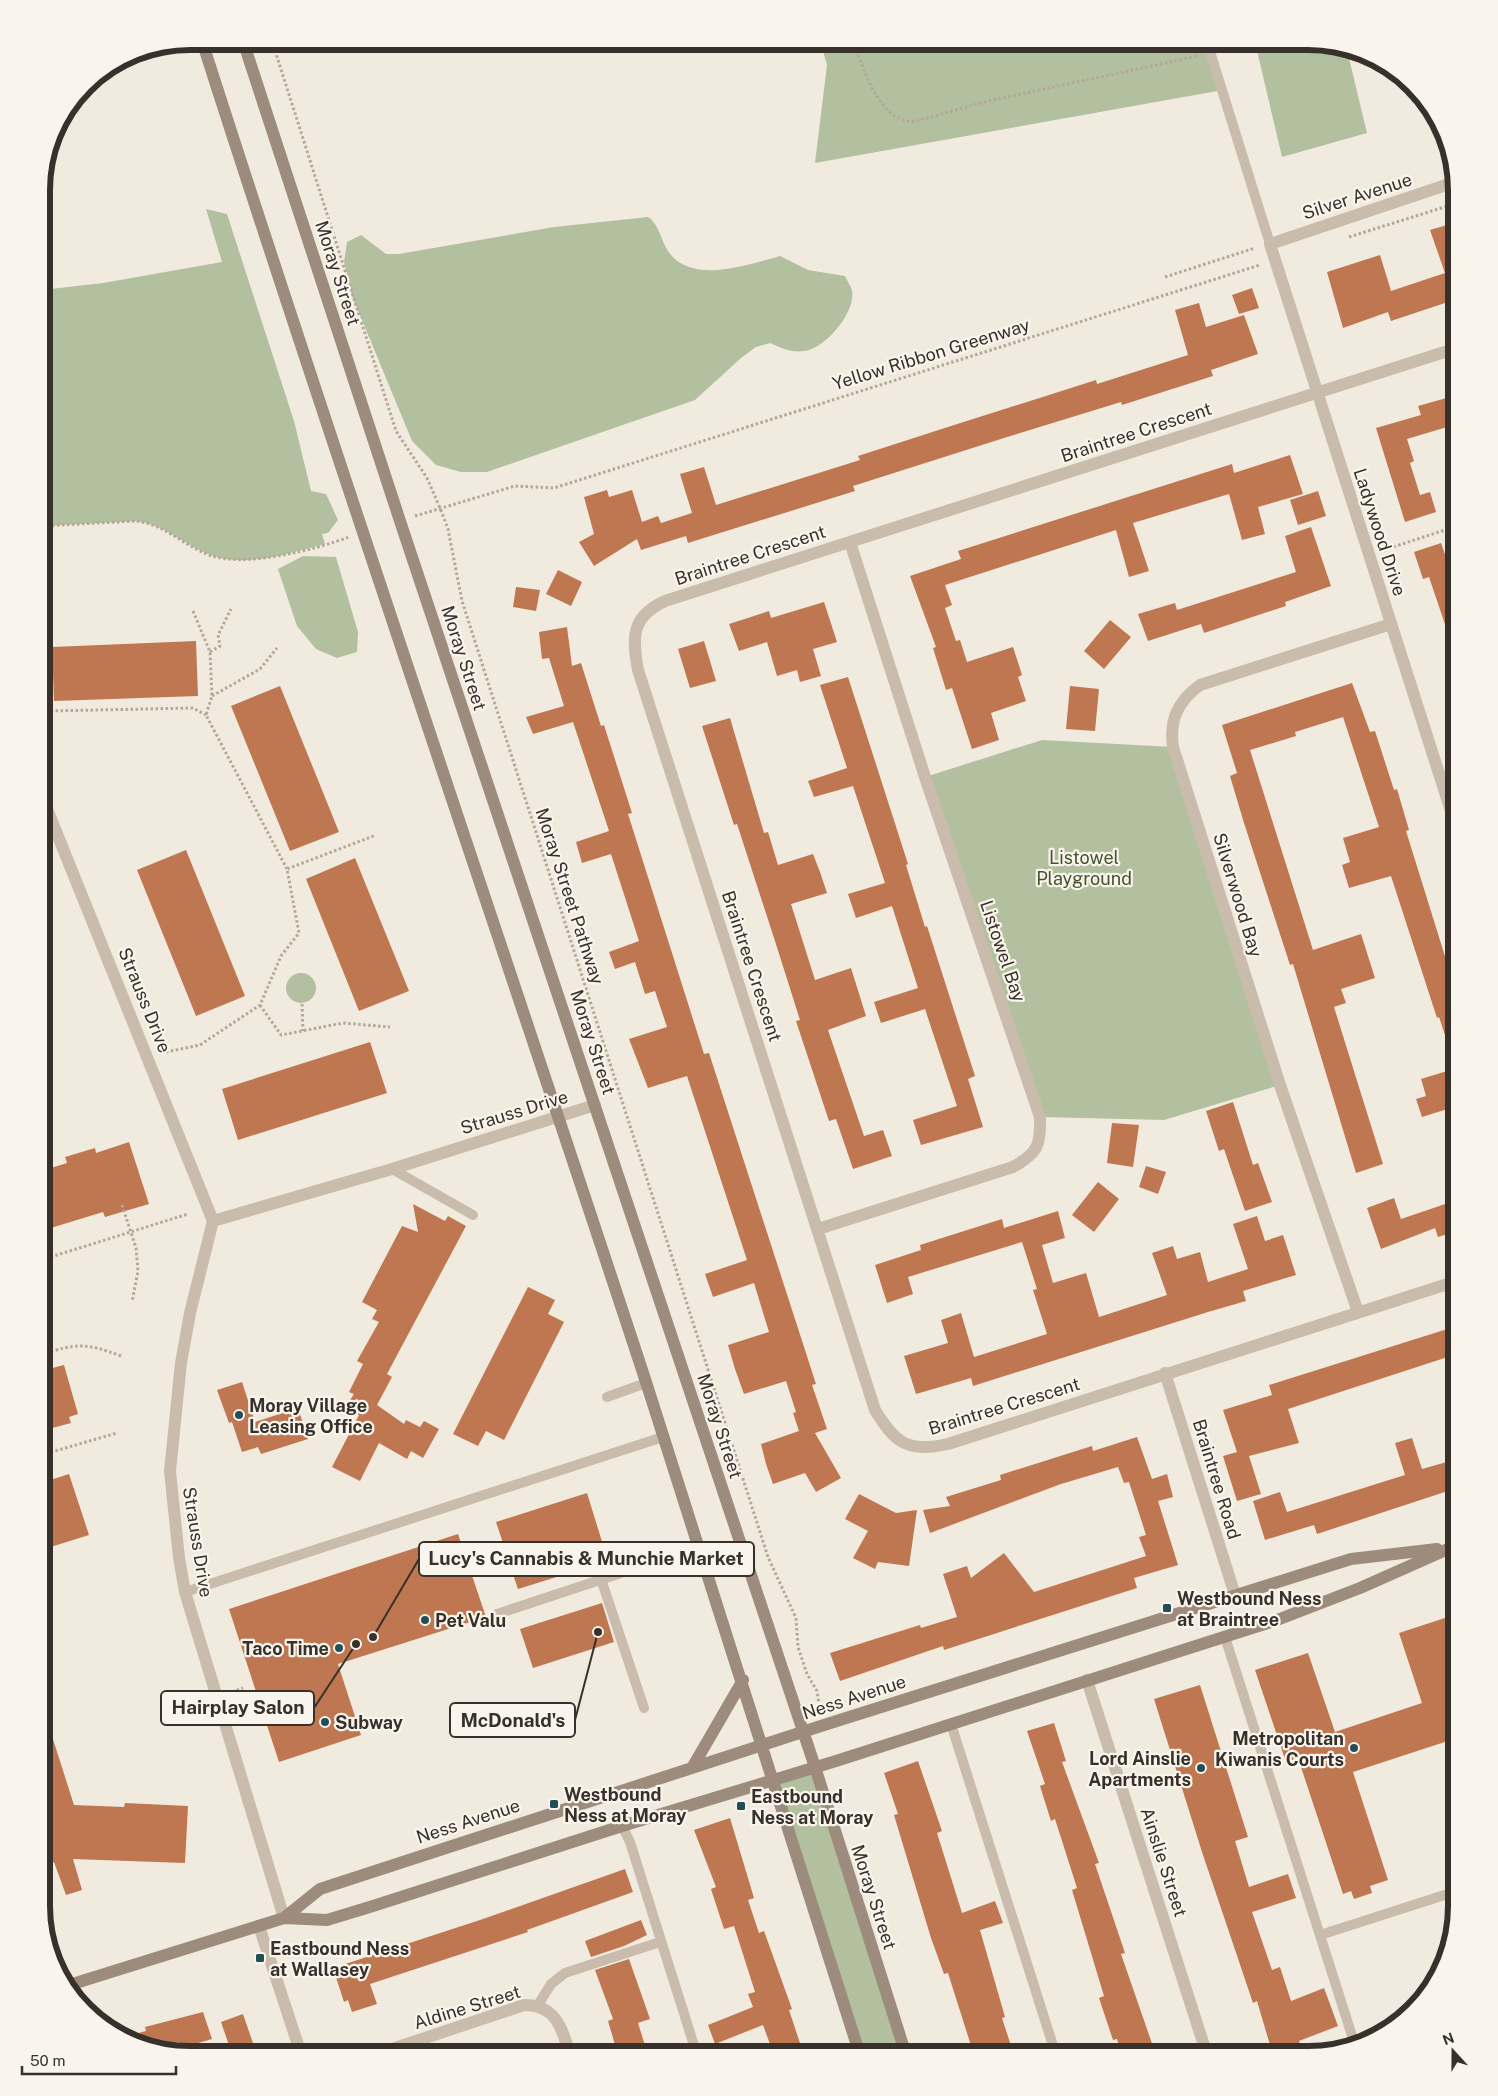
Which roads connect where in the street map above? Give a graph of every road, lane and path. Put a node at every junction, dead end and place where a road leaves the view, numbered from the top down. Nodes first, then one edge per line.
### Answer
1 (205, 50) edge
2 (246, 50) edge
3 (275, 50) edge
4 (857, 50) edge
5 (1210, 50) edge
6 (1211, 53) junction
7 (1448, 184) edge
8 (1448, 206) edge
9 (1348, 237) dead end
10 (1270, 244) junction
11 (1276, 260) junction
12 (1165, 277) dead end
13 (1448, 351) edge
14 (1317, 392) junction
15 (440, 508) junction
16 (412, 517) dead end
17 (50, 526) edge
18 (1448, 529) edge
19 (349, 538) dead end
20 (850, 542) junction
21 (1368, 554) junction
22 (231, 609) dead end
23 (192, 611) dead end
24 (1391, 624) junction
25 (277, 648) dead end
26 (210, 652) junction
27 (54, 674) dead end
28 (50, 675) edge
29 (212, 696) junction
30 (50, 711) edge
31 (206, 715) junction
32 (1448, 802) edge
33 (50, 814) edge
34 (376, 835) dead end
35 (287, 869) junction
36 (302, 1004) dead end
37 (260, 1006) junction
38 (390, 1027) dead end
39 (303, 1031) junction
40 (148, 1056) junction
41 (595, 1105) junction
42 (558, 1117) junction
43 (392, 1169) junction
44 (122, 1204) dead end
45 (188, 1214) dead end
46 (473, 1215) dead end
47 (214, 1221) junction
48 (818, 1229) junction
49 (131, 1232) junction
50 (50, 1257) edge
51 (1448, 1283) edge
52 (132, 1302) dead end
53 (1358, 1312) junction
54 (50, 1352) edge
55 (121, 1356) dead end
56 (1165, 1374) junction
57 (646, 1383) junction
58 (607, 1397) dead end
59 (117, 1432) dead end
60 (664, 1437) junction
61 (50, 1452) edge
62 (1448, 1551) edge
63 (1448, 1552) edge
64 (621, 1573) dead end
65 (601, 1580) junction
66 (185, 1592) junction
67 (1235, 1596) junction
68 (496, 1614) dead end
69 (1225, 1637) junction
70 (743, 1680) junction
71 (1087, 1680) junction
72 (644, 1708) dead end
73 (951, 1724) junction
74 (824, 1725) junction
75 (803, 1732) junction
76 (763, 1745) junction
77 (814, 1767) junction
78 (692, 1768) junction
79 (772, 1780) junction
80 (622, 1826) junction
81 (1448, 1894) edge
82 (284, 1918) junction
83 (259, 1926) junction
84 (1320, 1935) junction
85 (660, 1942) junction
86 (74, 1984) edge
87 (538, 2005) junction
88 (1353, 2038) edge
89 (297, 2046) edge
90 (401, 2046) edge
91 (567, 2046) edge
92 (694, 2046) edge
93 (857, 2046) edge
94 (903, 2046) edge
95 (1053, 2046) edge
96 (1204, 2046) edge

1 - 42 street
2 - 41 street, Moray Street
3 - 15 path, Moray Street Pathway
4 - 6 path
5 - 6 lane
6 - 10 lane
7 - 10 street, Silver Avenue
8 - 9 path
10 - 11 street, Ladywood Drive
10 - 12 path
11 - 14 street, Ladywood Drive
11 - 15 path, Yellow Ribbon Greenway
13 - 14 street, Braintree Crescent
14 - 20 street, Braintree Crescent
14 - 21 street, Ladywood Drive
15 - 16 path, Yellow Ribbon Greenway
15 - 74 path, Moray Street Pathway
17 - 19 path
18 - 21 path
20 - 48 street, Braintree Crescent
20 - 48 street, Listowel Bay
21 - 24 street, Ladywood Drive
22 - 26 path
23 - 26 path
24 - 32 street, Ladywood Drive
24 - 53 street, Silverwood Bay
25 - 29 path
26 - 29 path
27 - 28 path
29 - 31 path
30 - 31 path
31 - 35 path
33 - 40 street, Strauss Drive
34 - 35 path
35 - 37 path
36 - 39 path
37 - 39 path
37 - 40 path
38 - 39 path
40 - 47 street, Strauss Drive
41 - 42 street, Strauss Drive
41 - 75 street, Moray Street
42 - 43 street, Strauss Drive
42 - 57 street
43 - 46 lane
43 - 47 street, Strauss Drive
44 - 49 path
45 - 49 path
47 - 66 street, Strauss Drive
48 - 56 street, Braintree Crescent
49 - 50 path
49 - 52 path
51 - 53 street, Braintree Crescent
53 - 56 street, Braintree Crescent
54 - 55 path
56 - 67 street, Braintree Road
57 - 58 lane
57 - 60 street
59 - 61 path
60 - 66 lane
60 - 70 street
62 - 67 street, Ness Avenue
63 - 69 street, Ness Avenue
64 - 65 lane
65 - 68 lane
65 - 72 lane
66 - 82 street, Strauss Drive
67 - 74 street, Ness Avenue
69 - 71 street, Ness Avenue
69 - 84 lane
70 - 76 street
70 - 78 street
71 - 73 street, Ness Avenue
71 - 96 street, Ainslie Street
73 - 77 street, Ness Avenue
73 - 95 lane
74 - 75 street, Ness Avenue
75 - 76 street, Ness Avenue
75 - 77 street, Moray Street
76 - 78 street, Ness Avenue
76 - 79 street
77 - 79 street, Ness Avenue
77 - 94 street, Moray Street
78 - 82 street, Ness Avenue
79 - 80 street, Ness Avenue
79 - 93 street
80 - 82 street, Ness Avenue
80 - 85 lane
81 - 84 lane
82 - 83 street, Ness Avenue
83 - 86 street, Ness Avenue
83 - 89 street
84 - 88 lane
85 - 87 lane
85 - 92 lane
87 - 90 street, Aldine Street
87 - 91 street, Aldine Street

